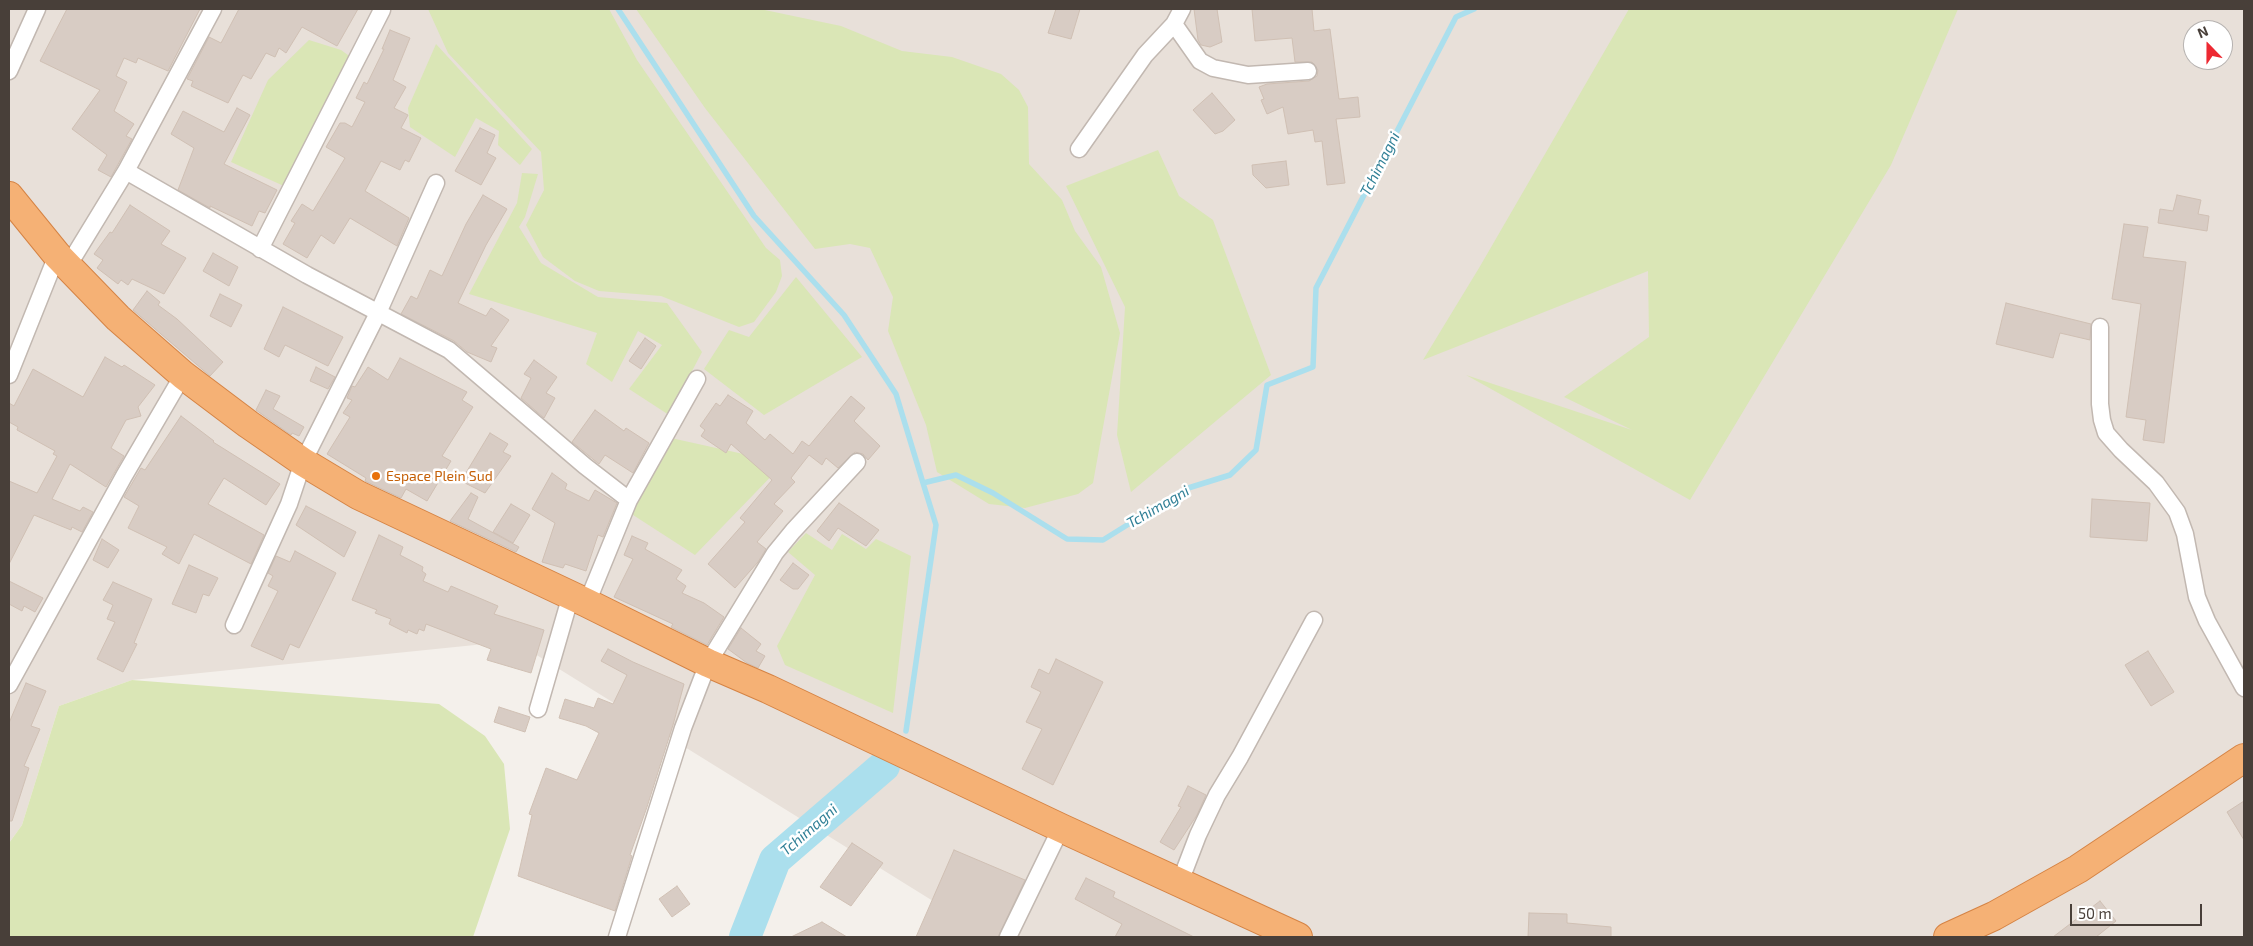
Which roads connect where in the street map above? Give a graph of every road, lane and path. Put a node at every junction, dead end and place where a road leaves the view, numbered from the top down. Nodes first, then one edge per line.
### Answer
1 (37, 9) edge
2 (213, 9) edge
3 (1182, 9) edge
4 (382, 10) dead end
5 (1174, 24) junction
6 (9, 70) edge
7 (1308, 71) dead end
8 (1079, 149) dead end
9 (126, 171) junction
10 (436, 183) dead end
11 (9, 196) edge
12 (260, 249) junction
13 (63, 260) junction
14 (378, 313) junction
15 (2100, 327) dead end
16 (9, 375) edge
17 (183, 375) junction
18 (697, 378) dead end
19 (304, 462) junction
20 (857, 462) dead end
21 (629, 500) junction
22 (579, 599) junction
23 (1314, 620) dead end
24 (234, 625) dead end
25 (708, 662) junction
26 (9, 685) edge
27 (2244, 688) edge
28 (538, 709) dead end
29 (2244, 758) edge
30 (1060, 828) junction
31 (1180, 882) junction
32 (617, 937) edge
33 (1008, 937) edge
34 (1298, 937) edge
35 (1948, 937) edge

1 - 6 street
2 - 9 street
3 - 5 street
4 - 12 street
5 - 7 street
5 - 8 street
9 - 12 street
9 - 13 street
10 - 14 street
11 - 13 highway
12 - 14 street
13 - 16 street
13 - 17 highway
14 - 19 street
14 - 21 street
15 - 27 street
17 - 19 highway
17 - 26 street
18 - 21 street
19 - 22 highway
19 - 24 street
20 - 25 street
21 - 22 street
22 - 25 highway
22 - 28 street
23 - 31 street
25 - 30 highway
25 - 32 street
29 - 35 highway
30 - 31 highway
30 - 33 street
31 - 34 highway

